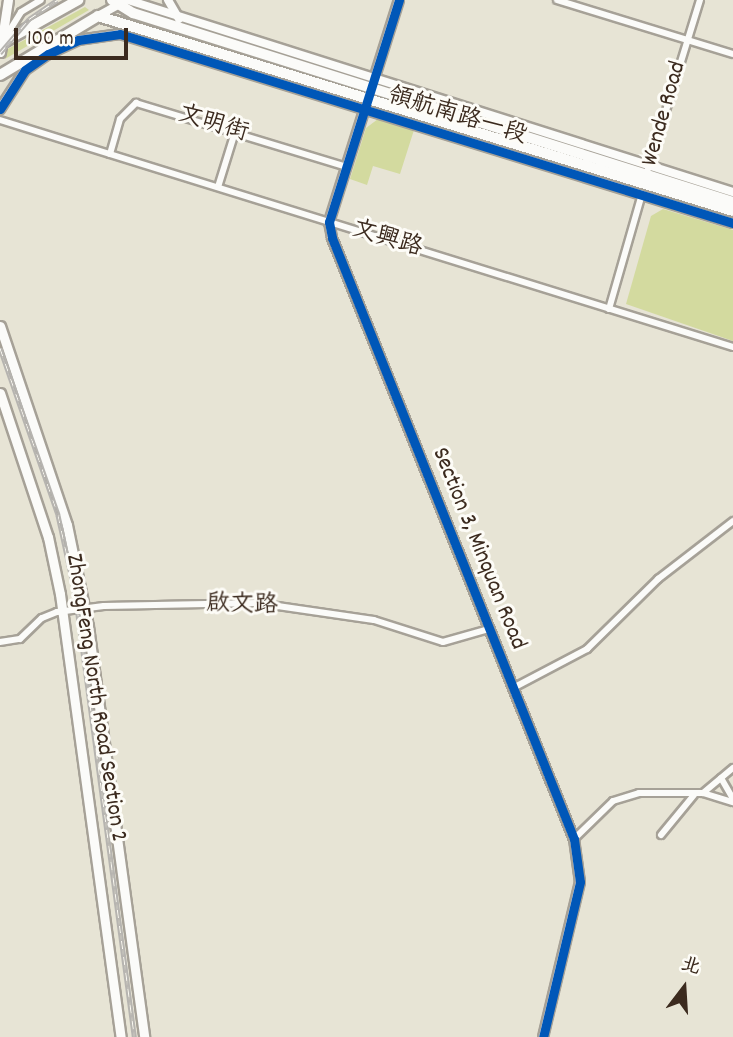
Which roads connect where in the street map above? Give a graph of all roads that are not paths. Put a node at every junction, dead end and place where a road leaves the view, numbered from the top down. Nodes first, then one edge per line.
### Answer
1 (8, 0) edge
2 (41, 0) edge
3 (78, 0) edge
4 (168, 0) edge
5 (398, 0) edge
6 (557, 0) edge
7 (700, 0) edge
8 (121, 1) edge
9 (98, 16) junction
10 (179, 19) junction
11 (134, 27) junction
12 (687, 40) junction
13 (0, 46) edge
14 (169, 49) junction
15 (733, 54) edge
16 (0, 75) edge
17 (369, 94) junction
18 (0, 110) edge
19 (0, 120) edge
20 (235, 132) junction
21 (110, 154) junction
22 (347, 167) junction
23 (646, 180) junction
24 (218, 187) junction
25 (733, 192) edge
26 (733, 202) edge
27 (733, 211) edge
28 (330, 222) junction
29 (733, 223) edge
30 (609, 309) junction
31 (0, 326) edge
32 (733, 347) edge
33 (0, 393) edge
34 (733, 521) edge
35 (85, 609) junction
36 (63, 610) junction
37 (489, 629) junction
38 (0, 642) edge
39 (513, 688) junction
40 (733, 768) edge
41 (721, 778) junction
42 (703, 793) junction
43 (694, 795) junction
44 (733, 800) edge
45 (661, 835) dead end
46 (574, 839) junction
47 (121, 1037) edge
48 (144, 1037) edge
49 (543, 1037) edge

1 - 13 main road
2 - 13 street
3 - 13 main road
4 - 10 street
5 - 17 street
6 - 12 street
7 - 12 street, Wende Road
8 - 9 street
8 - 10 street, 領航南路一段
8 - 17 main road, 領航南路一段
9 - 11 main road, 領航南路一段
9 - 16 main road
10 - 17 street, 領航南路一段
11 - 14 street
11 - 17 main road, 領航南路一段
12 - 15 street
12 - 23 street, Wende Road
14 - 17 street, 領航南路一段
14 - 18 street, 領航南路一段
17 - 22 street
17 - 23 main road, 領航南路一段
17 - 23 street, 領航南路一段
19 - 21 street, 文興路
20 - 21 street, 文明街
20 - 22 street, 文明街
20 - 24 street
21 - 24 street, 文興路
22 - 28 street
23 - 25 street, 領航南路一段
23 - 26 main road, 領航南路一段
23 - 27 main road, 領航南路一段
23 - 29 street, 領航南路一段
23 - 30 street, Wende Road
24 - 28 street, 文興路
28 - 30 street, 文興路
28 - 37 street, Section 3, Minquan Road
30 - 32 street, 文興路
31 - 35 main road, ZhongFeng North Road Section 2
33 - 36 main road, ZhongFeng North Road Section 2
34 - 39 street
35 - 36 street, 啟文路
35 - 37 street, 啟文路
35 - 48 main road, ZhongFeng North Road Section 2
36 - 38 street, 啟文路
36 - 47 main road, ZhongFeng North Road Section 2
37 - 39 street, Section 3, Minquan Road
39 - 46 street, Section 3, Minquan Road
40 - 41 street
41 - 42 street
41 - 44 street
42 - 43 street
42 - 44 street
43 - 45 street
43 - 46 street
46 - 49 street, Section 3, Minquan Road

